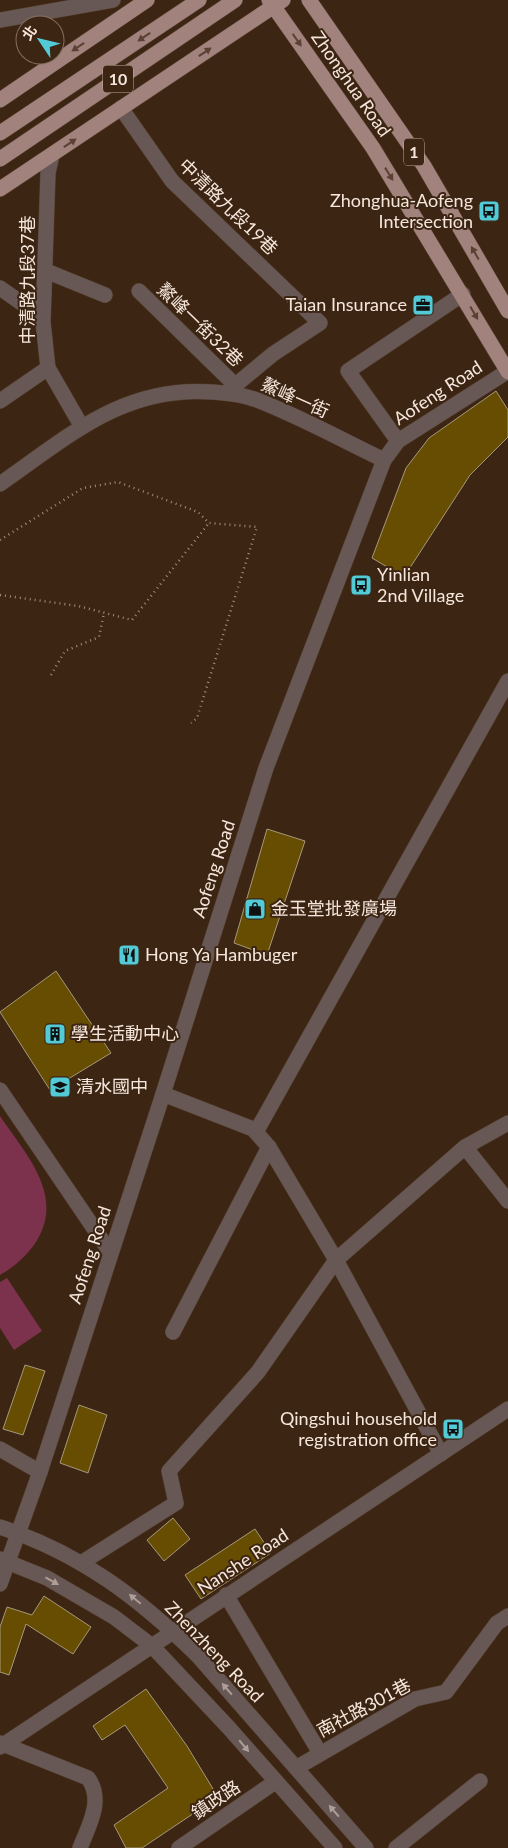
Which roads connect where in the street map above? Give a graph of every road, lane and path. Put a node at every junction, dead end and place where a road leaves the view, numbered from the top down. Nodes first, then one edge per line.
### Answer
1 (113, 0) edge
2 (147, 0) edge
3 (199, 0) edge
4 (235, 0) edge
5 (309, 0) edge
6 (275, 2) edge
7 (0, 20) edge
8 (0, 100) edge
9 (121, 108) junction
10 (0, 133) edge
11 (52, 155) junction
12 (0, 159) edge
13 (0, 189) edge
14 (46, 272) junction
15 (0, 288) edge
16 (139, 291) dead end
17 (44, 294) junction
18 (463, 294) junction
19 (106, 295) dead end
20 (508, 311) edge
21 (48, 368) junction
22 (508, 371) edge
23 (231, 389) junction
24 (0, 401) edge
25 (82, 427) junction
26 (398, 441) junction
27 (384, 460) junction
28 (0, 484) edge
29 (208, 523) junction
30 (0, 540) edge
31 (0, 596) edge
32 (104, 613) junction
33 (51, 675) dead end
34 (508, 681) edge
35 (191, 723) dead end
36 (0, 1090) edge
37 (163, 1094) junction
38 (508, 1123) edge
39 (256, 1132) junction
40 (465, 1147) junction
41 (269, 1148) junction
42 (508, 1201) edge
43 (110, 1252) junction
44 (336, 1260) junction
45 (173, 1332) dead end
46 (508, 1409) edge
47 (0, 1449) edge
48 (441, 1454) junction
49 (40, 1472) junction
50 (0, 1527) edge
51 (18, 1533) junction
52 (4, 1560) edge
53 (81, 1563) junction
54 (0, 1584) edge
55 (226, 1595) junction
56 (508, 1616) edge
57 (172, 1631) junction
58 (152, 1646) junction
59 (2, 1745) edge
60 (320, 1753) junction
61 (296, 1768) junction
62 (480, 1781) dead end
63 (275, 1782) junction
64 (80, 1848) edge
65 (179, 1848) edge
66 (335, 1848) edge
67 (366, 1848) edge
68 (396, 1848) edge

1 - 7 street
2 -> 8 main road
3 -> 10 main road, 10
4 - 12 main road, 10
20 -> 5 main road, Zhonghua Road / 1
9 -> 6 main road
6 -> 18 main road, Zhonghua Road / 1
11 -> 9 main road
9 - 23 street, 中清路九段19巷
11 - 13 main road
11 - 14 street, 中清路九段37巷
14 - 17 street, 中清路九段37巷
14 - 19 street
15 - 17 street
16 - 23 street, 鰲峰一街32巷
17 - 21 street, 中清路九段37巷
18 -> 22 main road, Zhonghua Road / 1
18 - 26 street
21 - 24 street
21 - 25 street, 中清路九段37巷
22 - 26 street, Aofeng Road
23 - 25 street, 鰲峰一街
23 - 27 street, 鰲峰一街
25 - 28 street, 鰲峰一街
26 - 27 street, Aofeng Road
27 - 37 street, Aofeng Road
29 - 30 path
29 - 32 path
29 - 35 path
31 - 32 path
32 - 33 path
34 - 39 street
36 - 43 street
37 - 39 street
37 - 43 street, Aofeng Road
38 - 40 street
39 - 41 street
40 - 42 street
40 - 44 street
41 - 44 street
41 - 45 street
43 - 49 street, Aofeng Road
44 - 48 street
44 - 53 street
46 - 48 street, Nanshe Road
47 - 49 street
48 - 55 street, Nanshe Road
49 - 51 street, Aofeng Road
50 - 51 street, Zhenzheng Road
51 - 52 street, Aofeng Road
51 - 53 street, Zhenzheng Road
52 - 54 street, Aofeng Road
52 -> 58 street
57 -> 53 street, Zhenzheng Road
55 - 57 street, Nanshe Road
55 - 60 street
56 - 60 street, 南社路301巷
57 - 58 street, Nanshe Road
61 -> 57 street, Zhenzheng Road
58 - 59 street, Nanshe Road
58 -> 63 street
59 - 64 street
60 - 61 street, 南社路301巷
67 -> 61 street, Zhenzheng Road
62 - 68 street
63 - 65 street, 鎮政路
63 - 66 street

